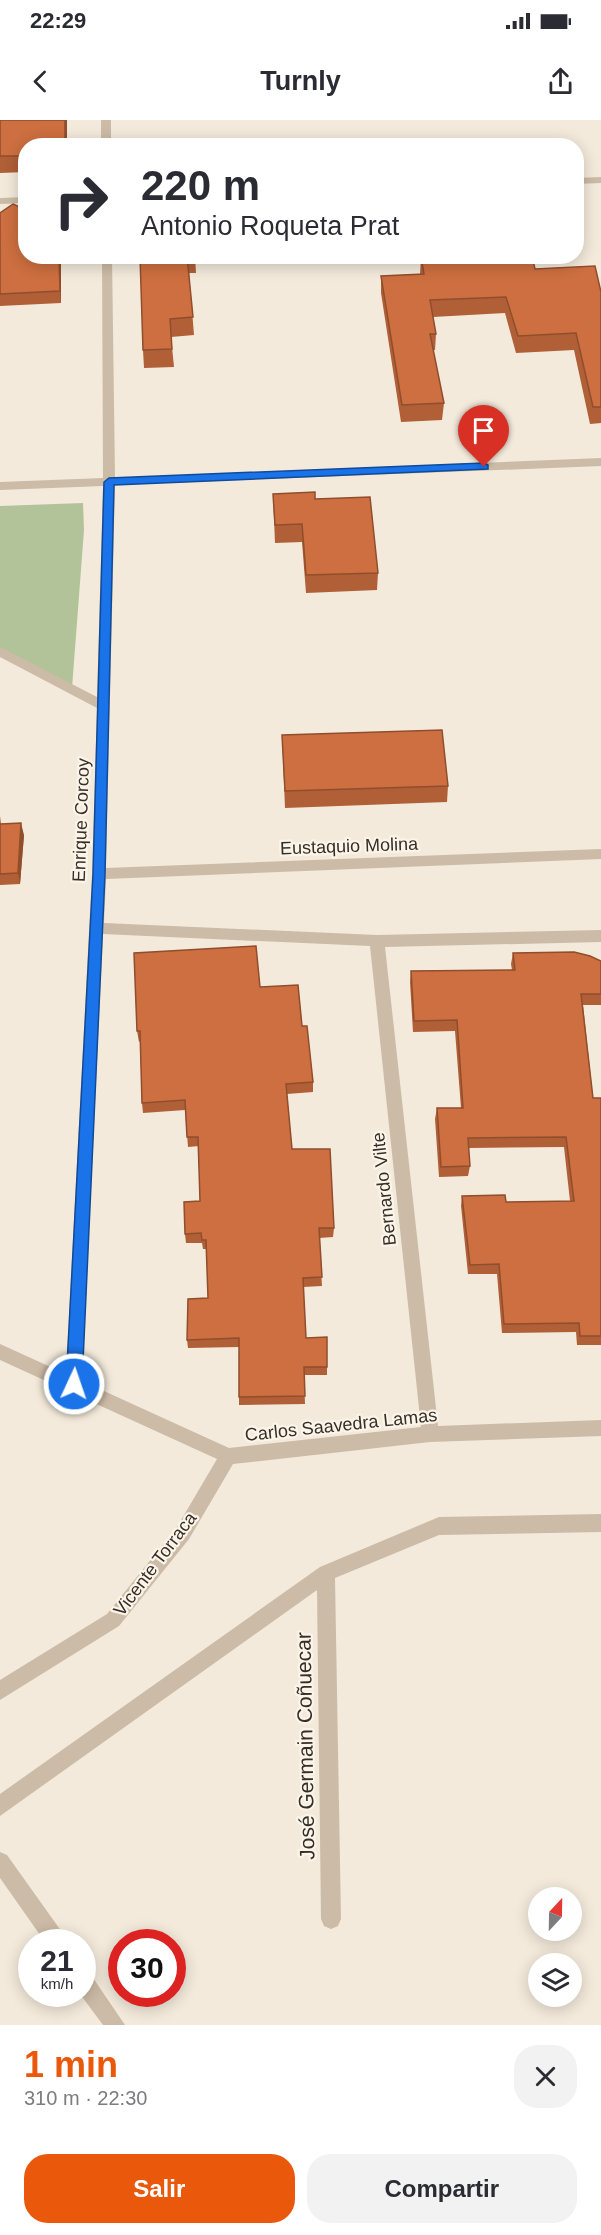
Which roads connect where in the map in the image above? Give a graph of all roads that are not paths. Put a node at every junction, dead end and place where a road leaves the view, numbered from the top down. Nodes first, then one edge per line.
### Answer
1 (106, 120) edge
2 (106, 138) edge
3 (601, 180) edge
4 (584, 181) edge
5 (18, 200) edge
6 (0, 201) edge
7 (107, 264) edge
8 (601, 462) edge
9 (109, 482) junction
10 (0, 486) edge
11 (0, 651) edge
12 (103, 706) junction
13 (601, 854) edge
14 (99, 874) junction
15 (97, 928) junction
16 (601, 936) edge
17 (377, 941) junction
18 (0, 1352) edge
19 (74, 1384) junction
20 (601, 1428) edge
21 (430, 1434) junction
22 (228, 1456) junction
23 (601, 1523) edge
24 (326, 1573) junction
25 (0, 1691) edge
26 (0, 1806) edge
27 (0, 1862) edge
28 (331, 1919) dead end
29 (48, 1929) edge
30 (96, 1999) edge
31 (115, 2025) edge

1 - 2 street
3 - 4 street
5 - 6 street
7 - 9 street, Enrique Corcoy
8 - 9 street
9 - 10 street
9 - 12 street, Enrique Corcoy
11 - 12 street
12 - 14 street, Enrique Corcoy
13 - 14 street, Eustaquio Molina
14 - 15 street, Enrique Corcoy
15 - 17 street
15 - 19 street, Enrique Corcoy
16 - 17 street
17 - 21 street, Bernardo Vilte
18 - 19 street, Carlos Saavedra Lamas
19 - 22 street, Carlos Saavedra Lamas
20 - 21 street, Carlos Saavedra Lamas
21 - 22 street, Carlos Saavedra Lamas
22 - 25 street, Vicente Torraca
23 - 24 street
24 - 26 street
24 - 28 street, José Germain Coñuecar
27 - 29 street
30 - 31 street

